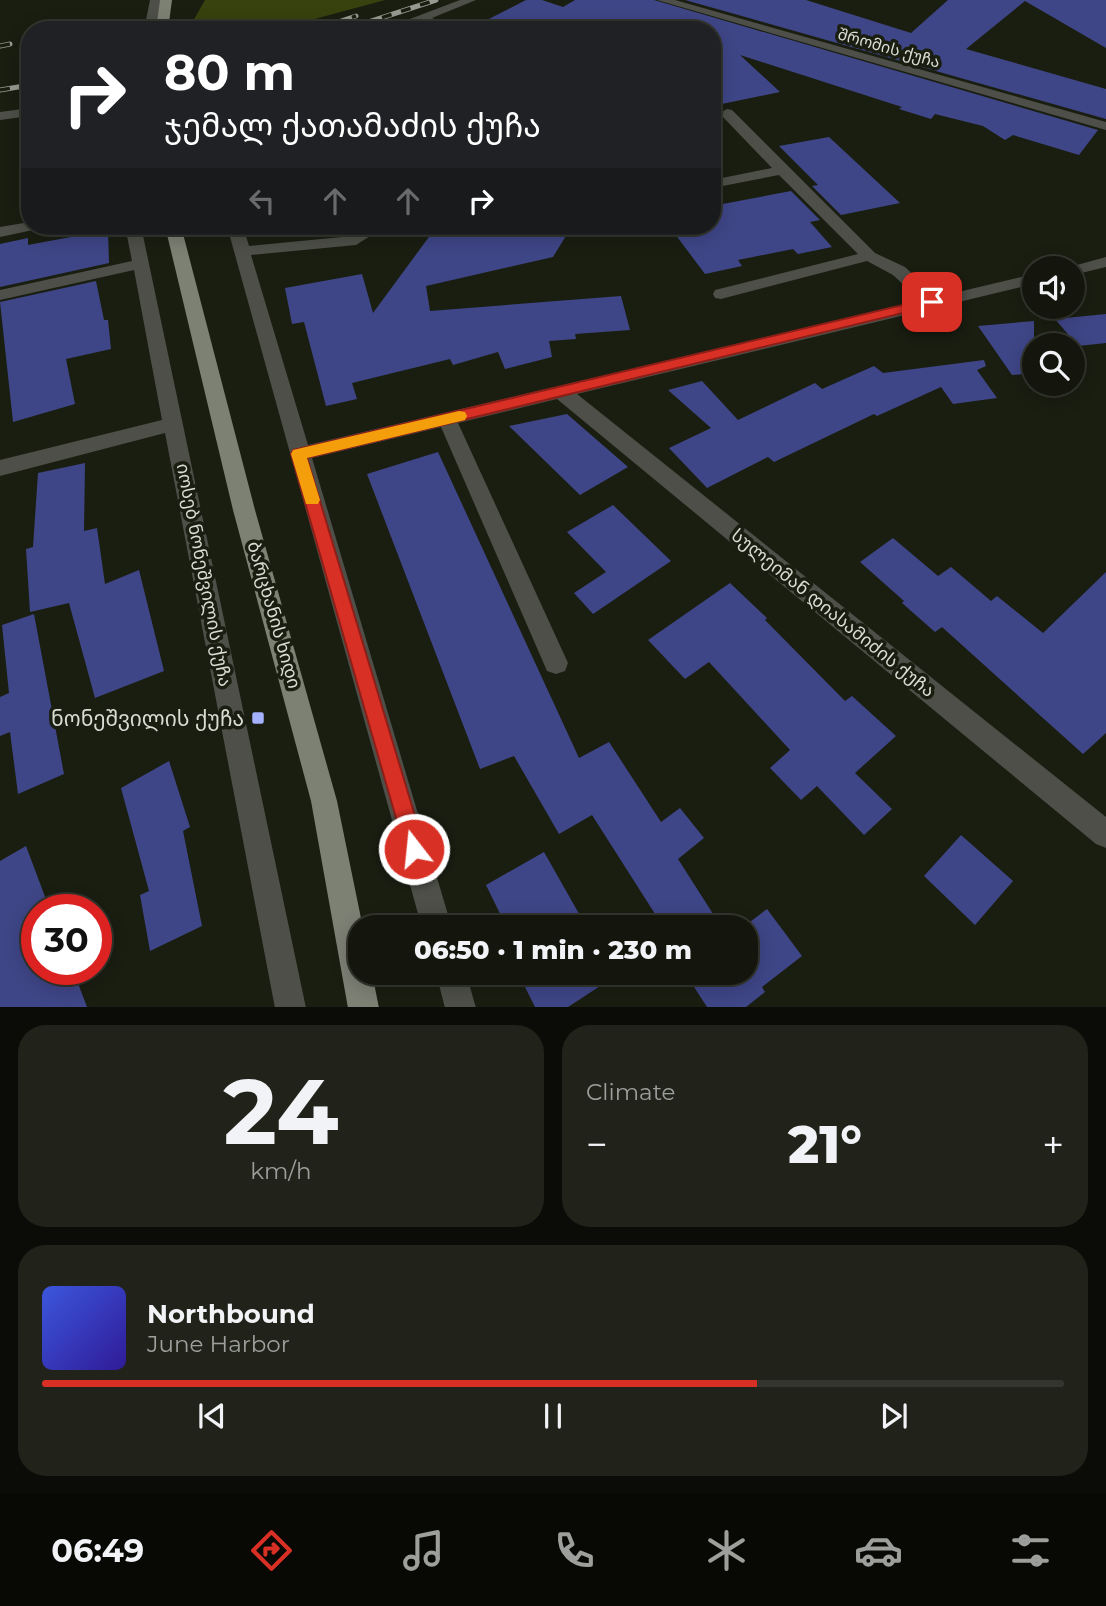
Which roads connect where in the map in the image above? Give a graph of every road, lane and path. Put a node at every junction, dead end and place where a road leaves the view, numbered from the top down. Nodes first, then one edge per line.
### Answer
1 (156, 0) edge
2 (166, 0) edge
3 (470, 0) edge
4 (663, 0) edge
5 (422, 18) junction
6 (152, 21) edge
7 (154, 21) edge
8 (413, 21) edge
9 (430, 21) edge
10 (21, 113) edge
11 (727, 113) dead end
12 (0, 116) edge
13 (1106, 126) edge
14 (782, 170) junction
15 (721, 182) edge
16 (21, 228) edge
17 (0, 232) edge
18 (134, 235) edge
19 (175, 235) edge
20 (238, 235) edge
21 (364, 235) edge
22 (243, 251) junction
23 (869, 256) junction
24 (1106, 262) edge
25 (140, 264) junction
26 (1085, 267) edge
27 (1022, 282) edge
28 (721, 294) dead end
29 (0, 295) edge
30 (932, 302) junction
31 (561, 391) junction
32 (447, 419) junction
33 (173, 424) junction
34 (299, 454) junction
35 (0, 468) edge
36 (556, 663) dead end
37 (1106, 834) edge
38 (433, 915) edge
39 (455, 985) edge
40 (290, 1007) edge
41 (364, 1007) edge
42 (461, 1007) edge

1 - 6 street
2 - 7 main road
3 - 5 street
4 - 13 street, შრომის ქუჩა
5 - 8 street
5 - 9 street
10 - 12 street
11 - 14 street
14 - 15 street
14 - 23 street
16 - 17 street
18 - 25 street, იოსებ ნონეშვილის ქუჩა
19 - 41 main road, ბარცხანის ხიდი
20 - 22 street
21 - 22 street
22 - 34 street
23 - 28 street
23 - 30 street
24 - 26 street
25 - 29 street
25 - 33 street, იოსებ ნონეშვილის ქუჩა
27 - 30 street
30 - 31 street
31 - 32 street
31 - 37 street, სულეიმან დიასამიძის ქუჩა
32 - 34 street
32 - 36 street
33 - 35 street
33 - 40 street, იოსებ ნონეშვილის ქუჩა
34 - 38 street
39 - 42 street

